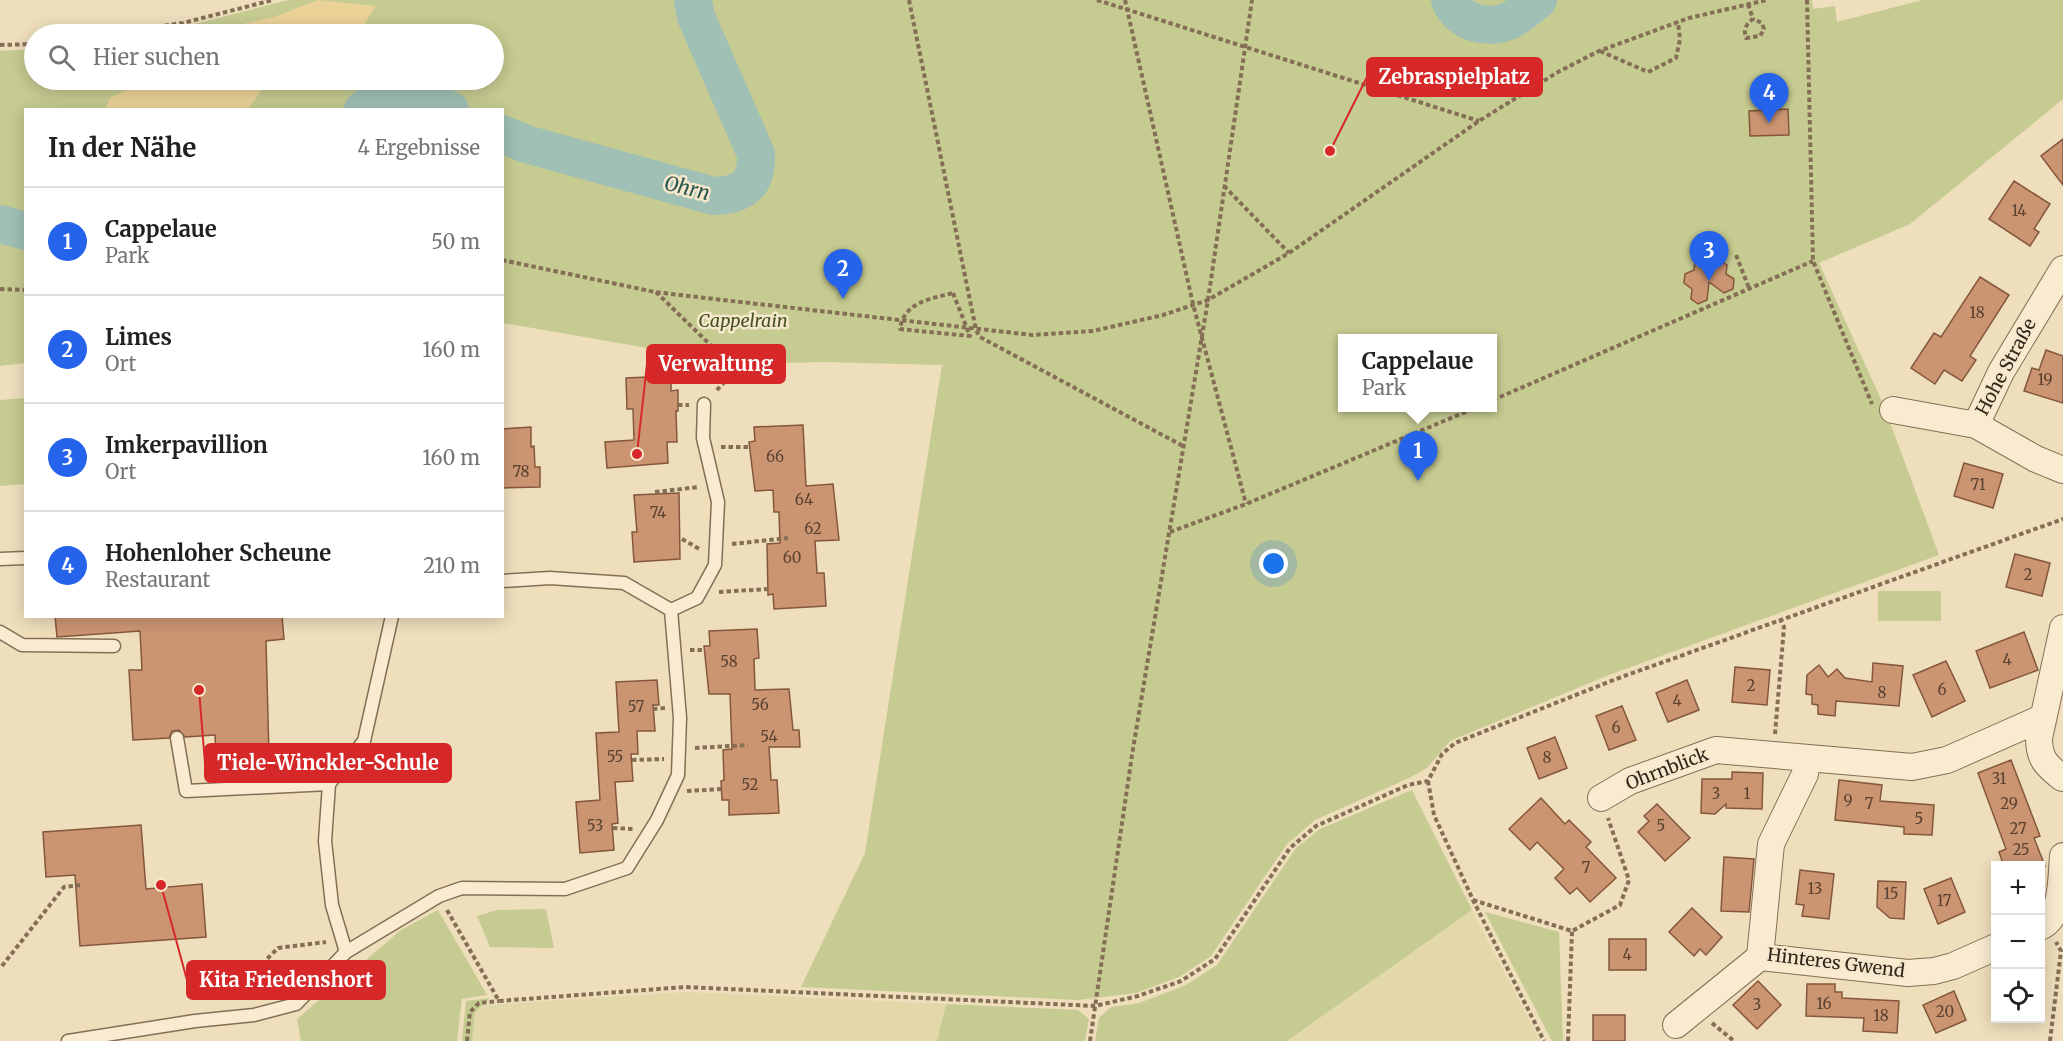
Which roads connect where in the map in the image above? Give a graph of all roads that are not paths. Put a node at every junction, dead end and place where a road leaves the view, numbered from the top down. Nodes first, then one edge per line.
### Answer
1 (2063, 269) edge
2 (704, 404) road end
3 (1893, 410) road end
4 (1976, 425) junction
5 (2063, 470) edge
6 (24, 558) edge
7 (0, 559) edge
8 (504, 581) edge
9 (671, 610) junction
10 (392, 618) edge
11 (2063, 628) edge
12 (0, 632) edge
13 (114, 646) dead end
14 (2042, 718) junction
15 (177, 738) dead end
16 (1807, 759) junction
17 (2063, 781) edge
18 (329, 784) junction
19 (1601, 798) road end
20 (2063, 856) edge
21 (2045, 925) edge
22 (1991, 949) edge
23 (346, 952) junction
24 (1760, 957) junction
25 (1676, 1025) dead end
26 (68, 1041) edge

1 - 4 street, Hohe Straße
2 - 9 lane
3 - 4 street, Hohe Straße
4 - 5 street
6 - 7 lane
8 - 9 lane
9 - 23 lane
10 - 18 lane
11 - 14 street
12 - 13 lane
14 - 16 street
14 - 17 street
15 - 18 lane
16 - 19 street, Ohrnblick
16 - 24 street, Hinteres Gwend
18 - 23 lane
20 - 21 street
22 - 24 street, Hinteres Gwend
23 - 26 lane
24 - 25 street

